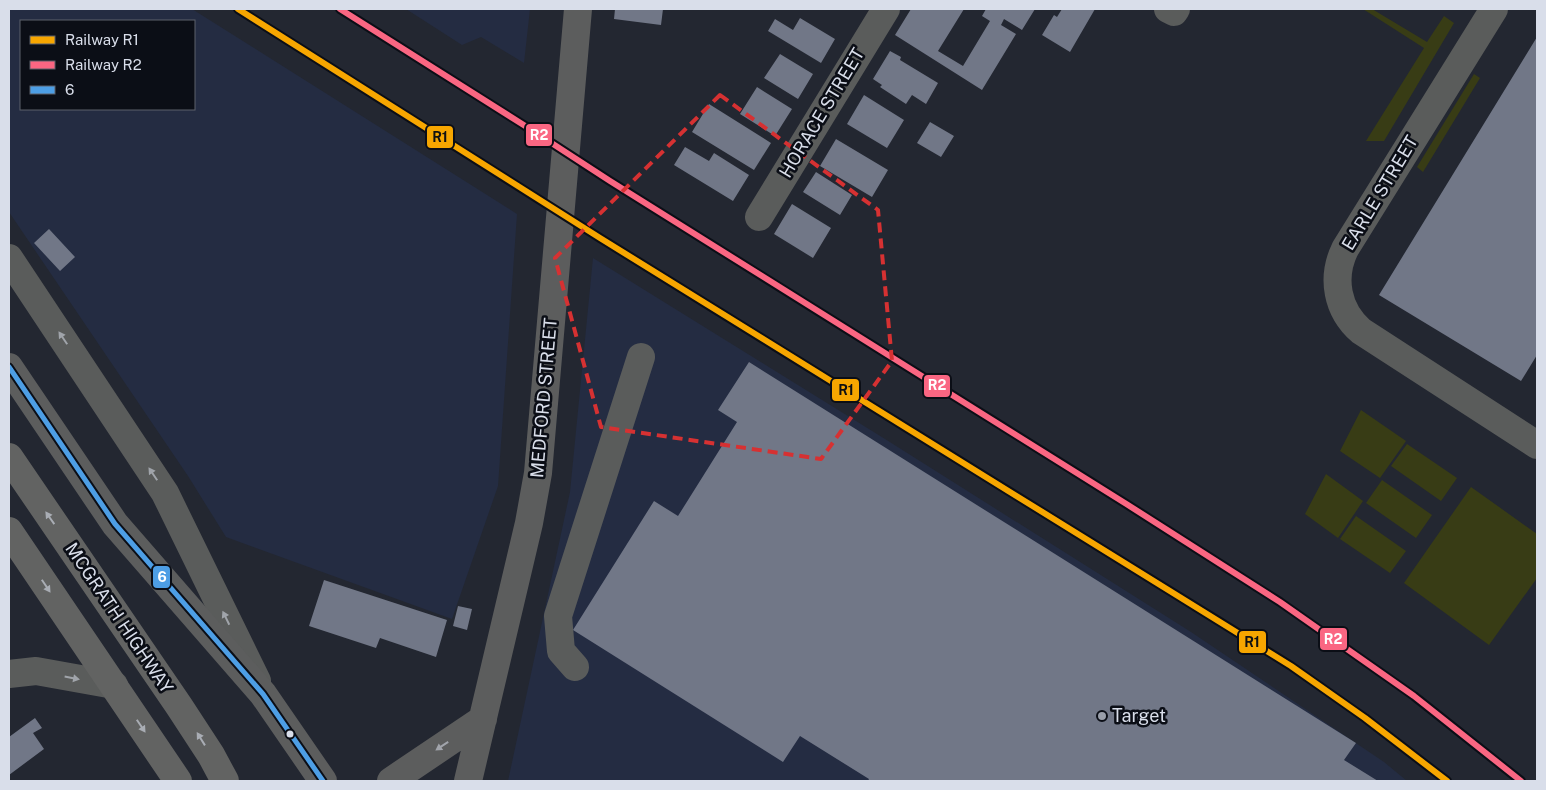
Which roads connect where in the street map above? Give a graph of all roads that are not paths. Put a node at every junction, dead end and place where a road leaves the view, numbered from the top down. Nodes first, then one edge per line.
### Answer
1 (578, 9) edge
2 (886, 9) edge
3 (1494, 9) edge
4 (759, 217) dead end
5 (9, 258) edge
6 (641, 357) dead end
7 (9, 367) edge
8 (1537, 445) edge
9 (9, 457) edge
10 (9, 531) edge
11 (574, 667) dead end
12 (9, 674) edge
13 (114, 686) junction
14 (263, 694) junction
15 (483, 719) junction
16 (178, 781) edge
17 (225, 781) edge
18 (322, 781) edge
19 (391, 781) edge
20 (468, 781) edge

1 - 15 main road, MEDFORD STREET
2 - 4 street, HORACE STREET
3 - 8 street, EARLE STREET
14 -> 5 street
6 - 11 street
7 - 14 main road
17 -> 9 highway, MCGRATH HIGHWAY
10 -> 13 highway
12 -> 13 street
13 -> 16 highway
14 - 18 main road
15 -> 19 main road
15 - 20 main road, MEDFORD STREET

